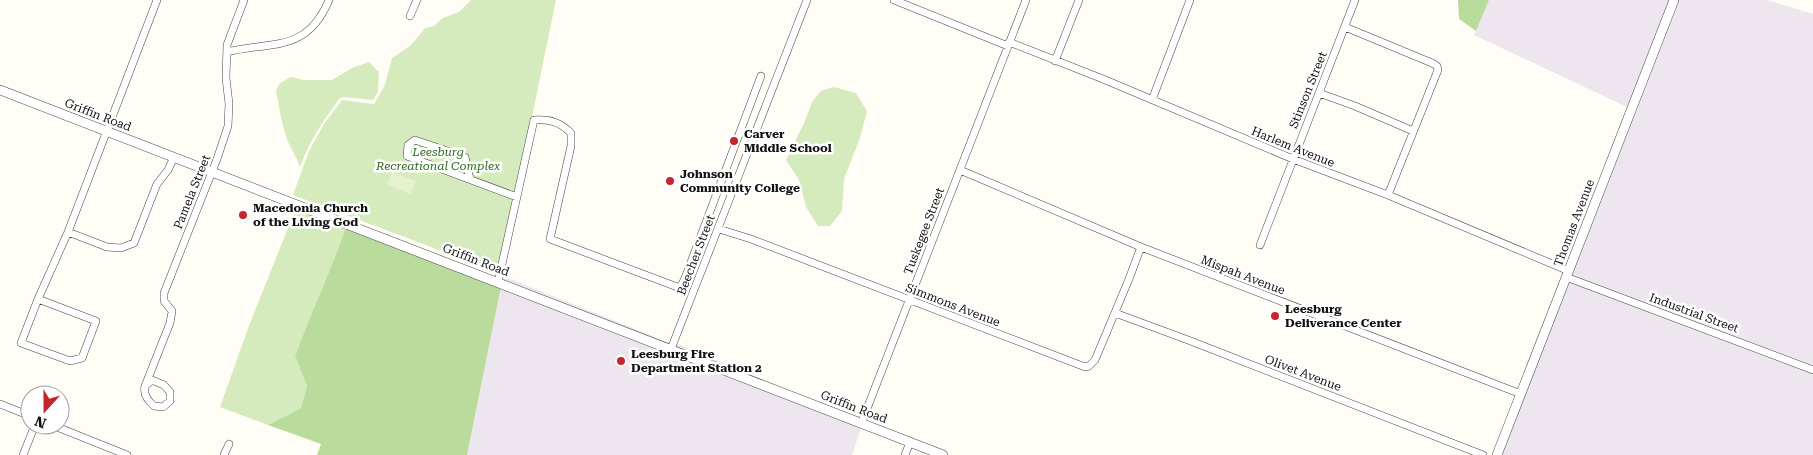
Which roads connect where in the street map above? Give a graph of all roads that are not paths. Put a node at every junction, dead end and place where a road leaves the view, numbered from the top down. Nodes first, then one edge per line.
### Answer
1 (157, 0) edge
2 (244, 0) edge
3 (329, 0) edge
4 (417, 0) edge
5 (807, 0) edge
6 (894, 0) edge
7 (1026, 0) edge
8 (1078, 0) edge
9 (1190, 0) edge
10 (1355, 0) edge
11 (1674, 0) edge
12 (410, 16) dead end
13 (1345, 27) junction
14 (1009, 44) junction
15 (227, 52) junction
16 (1055, 61) junction
17 (761, 76) dead end
18 (0, 90) edge
19 (1319, 92) junction
20 (1152, 100) junction
21 (106, 131) junction
22 (1413, 131) junction
23 (174, 157) junction
24 (1293, 159) junction
25 (960, 170) junction
26 (212, 172) junction
27 (470, 179) junction
28 (1388, 195) junction
29 (517, 197) junction
30 (719, 229) junction
31 (68, 232) junction
32 (1260, 245) dead end
33 (1141, 247) junction
34 (1568, 274) junction
35 (498, 282) junction
36 (38, 299) junction
37 (909, 301) junction
38 (1115, 313) junction
39 (671, 350) junction
40 (1813, 370) edge
41 (145, 386) dead end
42 (1521, 394) junction
43 (0, 404) edge
44 (20, 412) edge
45 (861, 424) junction
46 (70, 432) edge
47 (31, 435) edge
48 (910, 442) junction
49 (229, 444) dead end
50 (23, 455) edge
51 (127, 455) edge
52 (224, 455) edge
53 (905, 455) edge
54 (943, 455) edge
55 (1483, 455) edge
56 (1497, 455) edge

1 - 21 street
2 - 15 street, Pamela Street
3 - 15 street
4 - 12 street
5 - 30 street, Beecher Street
6 - 14 street, Harlem Avenue
7 - 14 street, Tuskegee Street
8 - 16 street
9 - 20 street
10 - 13 street, Stinson Street
11 - 34 street, Thomas Avenue
13 - 19 street, Stinson Street
13 - 22 street
14 - 16 street, Harlem Avenue
14 - 25 street, Tuskegee Street
15 - 26 street, Pamela Street
16 - 20 street, Harlem Avenue
17 - 29 street
18 - 21 street, Griffin Road
19 - 22 street
19 - 24 street, Stinson Street
20 - 24 street, Harlem Avenue
21 - 23 street, Griffin Road
21 - 31 street
22 - 28 street
23 - 26 street, Griffin Road
23 - 31 street
24 - 28 street, Harlem Avenue
24 - 32 street, Stinson Street
25 - 33 street, Mispah Avenue
25 - 37 street, Tuskegee Street
26 - 35 street, Griffin Road
26 - 41 street, Pamela Street
27 - 27 street
27 - 29 street
28 - 34 street, Harlem Avenue
29 - 35 street
30 - 37 street, Simmons Avenue
30 - 39 street, Beecher Street
31 - 36 street
33 - 38 street
33 - 42 street, Mispah Avenue
34 - 40 street, Industrial Street
34 - 42 street, Thomas Avenue
35 - 39 street, Griffin Road
36 - 36 street
37 - 38 street, Simmons Avenue
37 - 45 street, Tuskegee Street
38 - 55 street, Olivet Avenue
39 - 45 street, Griffin Road
42 - 56 street, Thomas Avenue
43 - 44 street
45 - 48 street, Griffin Road
46 - 51 street
47 - 50 street
48 - 53 street
48 - 54 street, Griffin Road
49 - 52 street

